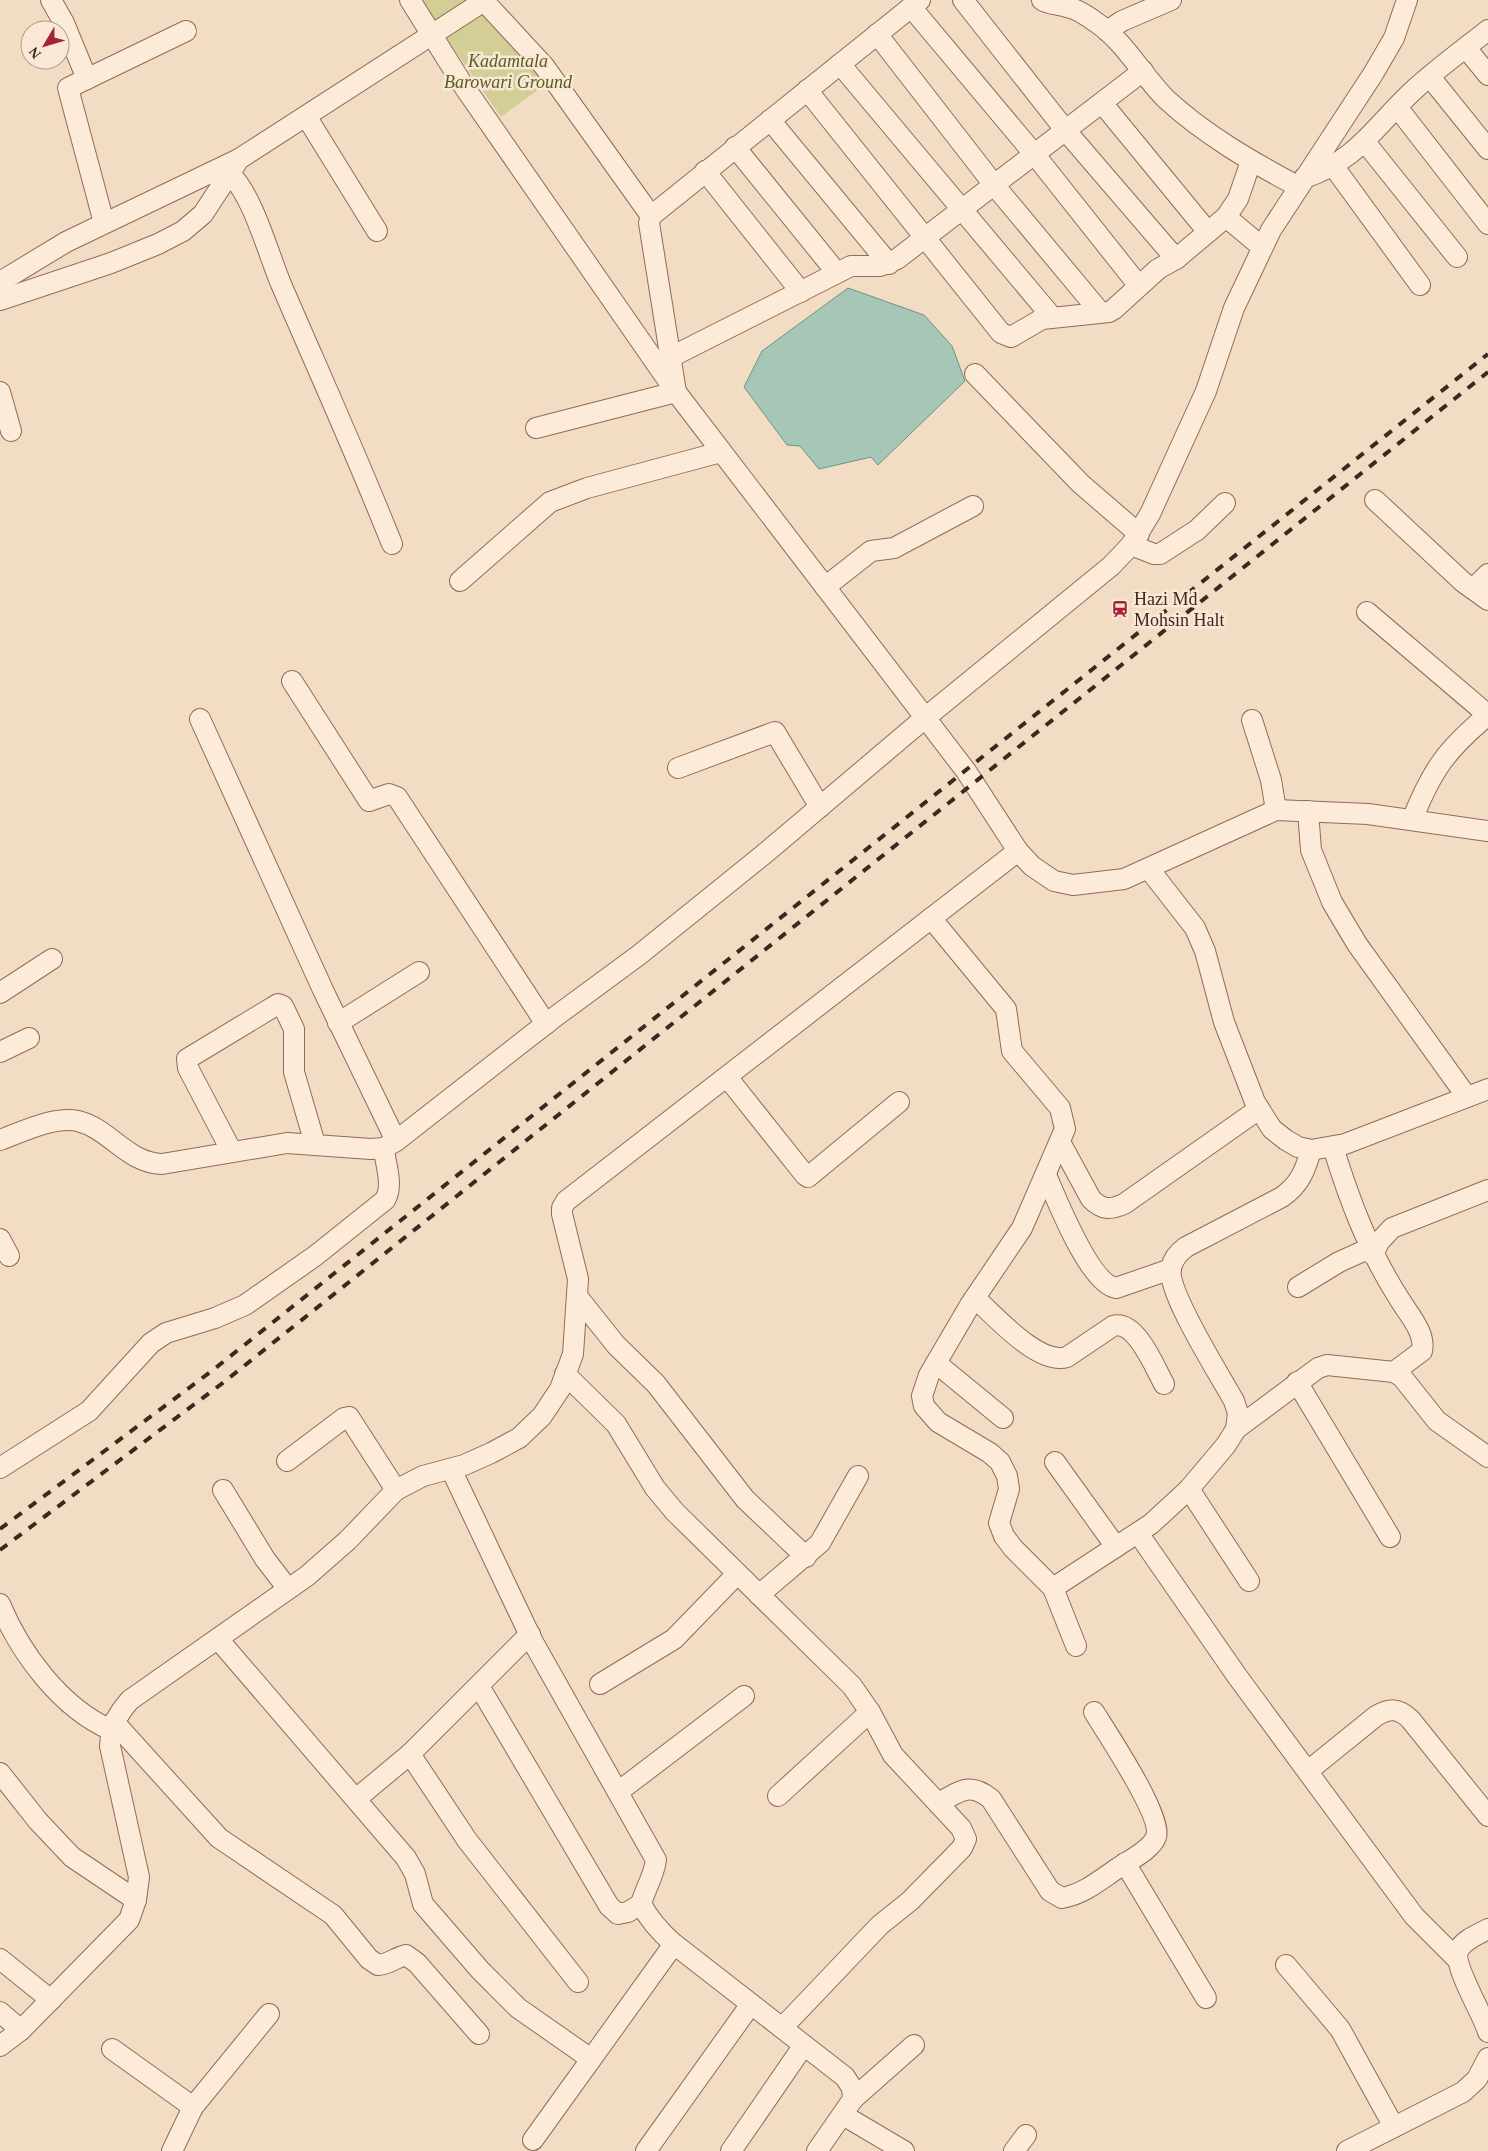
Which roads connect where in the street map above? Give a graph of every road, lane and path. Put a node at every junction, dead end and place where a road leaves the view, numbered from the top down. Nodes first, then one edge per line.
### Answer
1 (51, 0) edge
2 (410, 0) edge
3 (963, 0) edge
4 (1042, 0) edge
5 (1171, 0) edge
6 (1408, 0) edge
7 (483, 1) edge
8 (916, 4) edge
9 (1488, 30) edge
10 (186, 31) dead end
11 (1107, 32) junction
12 (877, 34) junction
13 (433, 36) junction
14 (1466, 48) junction
15 (840, 64) junction
16 (1142, 71) junction
17 (1488, 75) edge
18 (1430, 77) junction
19 (87, 79) junction
20 (807, 90) junction
21 (1102, 103) junction
22 (1397, 107) junction
23 (306, 116) junction
24 (770, 120) junction
25 (1066, 131) junction
26 (1365, 142) junction
27 (735, 147) junction
28 (1488, 149) edge
29 (1035, 155) junction
30 (1251, 161) junction
31 (234, 167) junction
32 (1334, 167) junction
33 (706, 171) junction
34 (1302, 183) junction
35 (995, 186) junction
36 (962, 210) junction
37 (650, 216) junction
38 (1226, 217) junction
39 (104, 223) junction
40 (1488, 224) edge
41 (377, 231) dead end
42 (1208, 232) junction
43 (924, 239) junction
44 (1262, 247) junction
45 (1457, 257) dead end
46 (1176, 259) junction
47 (889, 264) junction
48 (837, 273) junction
49 (0, 282) edge
50 (1420, 285) dead end
51 (1139, 286) junction
52 (801, 292) junction
53 (0, 300) edge
54 (1100, 312) junction
55 (1052, 317) junction
56 (671, 357) junction
57 (975, 374) dead end
58 (0, 392) edge
59 (676, 392) junction
60 (536, 428) dead end
61 (11, 431) dead end
62 (721, 452) junction
63 (1375, 500) dead end
64 (1225, 503) dead end
65 (973, 506) dead end
66 (1135, 540) junction
67 (392, 544) dead end
68 (1488, 574) edge
69 (460, 581) dead end
70 (825, 587) junction
71 (1481, 595) edge
72 (1367, 612) dead end
73 (292, 681) dead end
74 (1488, 715) edge
75 (925, 718) junction
76 (200, 719) dead end
77 (1252, 720) dead end
78 (678, 768) dead end
79 (820, 807) junction
80 (1276, 810) junction
81 (1308, 811) junction
82 (1412, 820) junction
83 (1488, 831) edge
84 (1018, 851) junction
85 (1149, 869) junction
86 (931, 918) junction
87 (52, 959) dead end
88 (419, 972) dead end
89 (0, 993) edge
90 (338, 1023) junction
91 (546, 1024) junction
92 (29, 1038) dead end
93 (0, 1052) edge
94 (727, 1077) junction
95 (1488, 1088) edge
96 (1467, 1097) junction
97 (899, 1102) dead end
98 (1259, 1109) junction
99 (0, 1140) edge
100 (1060, 1142) junction
101 (315, 1144) junction
102 (390, 1144) junction
103 (1333, 1147) junction
104 (1311, 1150) junction
105 (232, 1152) junction
106 (1046, 1175) junction
107 (1488, 1190) edge
108 (1371, 1251) junction
109 (1171, 1269) junction
110 (1298, 1287) dead end
111 (577, 1296) junction
112 (975, 1298) junction
113 (936, 1363) junction
114 (1394, 1372) junction
115 (565, 1374) junction
116 (1297, 1382) junction
117 (1164, 1384) dead end
118 (1003, 1418) dead end
119 (1236, 1429) junction
120 (1488, 1457) edge
121 (287, 1461) dead end
122 (1055, 1462) dead end
123 (0, 1468) edge
124 (451, 1469) junction
125 (858, 1476) dead end
126 (1189, 1489) junction
127 (223, 1490) dead end
128 (396, 1490) junction
129 (1138, 1533) junction
130 (1390, 1537) dead end
131 (1116, 1547) junction
132 (806, 1557) junction
133 (737, 1574) junction
134 (1249, 1581) dead end
135 (1053, 1588) junction
136 (288, 1589) junction
137 (758, 1595) junction
138 (0, 1604) edge
139 (530, 1634) junction
140 (218, 1639) junction
141 (1076, 1646) dead end
142 (600, 1684) dead end
143 (479, 1686) junction
144 (744, 1696) dead end
145 (870, 1712) junction
146 (1094, 1712) dead end
147 (112, 1726) junction
148 (410, 1754) junction
149 (1308, 1771) junction
150 (0, 1773) edge
151 (618, 1792) junction
152 (778, 1796) dead end
153 (356, 1799) junction
154 (938, 1803) junction
155 (1488, 1816) edge
156 (1125, 1863) junction
157 (136, 1900) junction
158 (641, 1904) junction
159 (1488, 1929) edge
160 (674, 1944) junction
161 (0, 1959) edge
162 (1457, 1959) junction
163 (1286, 1965) dead end
164 (578, 1982) dead end
165 (1206, 1998) dead end
166 (51, 2000) junction
167 (751, 2004) junction
168 (0, 2012) edge
169 (269, 2014) dead end
170 (782, 2028) junction
171 (21, 2030) junction
172 (1488, 2032) edge
173 (480, 2034) dead end
174 (914, 2045) dead end
175 (0, 2046) edge
176 (804, 2046) junction
177 (112, 2049) dead end
178 (1488, 2058) edge
179 (592, 2059) junction
180 (848, 2107) junction
181 (193, 2108) junction
182 (1394, 2127) junction
183 (533, 2140) dead end
184 (178, 2149) edge
185 (646, 2151) edge
186 (730, 2151) edge
187 (817, 2151) edge
188 (904, 2151) edge
189 (1347, 2151) edge

1 - 19 street
2 - 13 street
3 - 25 street
4 - 11 street
5 - 11 street
6 - 34 street
7 - 13 street
7 - 37 street
8 - 12 street
8 - 29 street
9 - 14 street
10 - 19 street
11 - 16 street
12 - 15 street
12 - 35 street
13 - 23 street
13 - 59 street
14 - 17 street
14 - 18 street
15 - 20 street
15 - 36 street
16 - 21 street
16 - 30 street
18 - 22 street
18 - 28 street
19 - 39 street
20 - 24 street
20 - 43 street
21 - 25 street
21 - 42 street
22 - 26 street
22 - 40 street
23 - 31 street
23 - 41 street
24 - 27 street
24 - 47 street
25 - 29 street
25 - 46 street
26 - 32 street
26 - 45 street
27 - 33 street
27 - 48 street
29 - 35 street
29 - 51 street
30 - 34 street
30 - 38 street
31 - 39 street
31 - 53 street
31 - 67 street
32 - 34 street
32 - 50 street
33 - 37 street
33 - 52 street
34 - 44 street
35 - 36 street
35 - 54 street
36 - 43 street
36 - 55 street
37 - 56 street
38 - 42 street
38 - 44 street
39 - 49 street
42 - 46 street
43 - 47 street
43 - 55 street
44 - 66 street
46 - 51 street
47 - 48 street
48 - 52 street
51 - 54 street
52 - 56 street
54 - 55 street
56 - 59 street
57 - 66 street
58 - 61 street
59 - 60 street
59 - 62 street
62 - 69 street
62 - 70 street
63 - 71 street
64 - 66 street
65 - 70 street
66 - 75 street
68 - 71 street
70 - 75 street
72 - 74 street
73 - 91 street
74 - 82 street
75 - 79 street
75 - 84 street
76 - 90 street
77 - 80 street
78 - 79 street
79 - 91 street
80 - 81 street
80 - 85 street
81 - 82 street
81 - 96 street
82 - 83 street
84 - 85 street
84 - 86 street
85 - 98 street
86 - 94 street
86 - 100 street
87 - 89 street
88 - 90 street
90 - 102 street
91 - 102 street
92 - 93 street
94 - 97 street
94 - 111 street
95 - 96 street
96 - 103 street
98 - 100 street
98 - 104 street
99 - 105 street
100 - 106 street
101 - 102 street
101 - 105 street
101 - 105 street
102 - 123 street
103 - 104 street
103 - 108 street
104 - 109 street
106 - 109 street
106 - 112 street
107 - 108 street
108 - 110 street
108 - 114 street
109 - 119 street
111 - 115 street
111 - 132 street
112 - 113 street
112 - 117 street
113 - 118 street
113 - 135 street
114 - 116 street
114 - 120 street
115 - 124 street
115 - 133 street
116 - 119 street
116 - 130 street
119 - 126 street
121 - 128 street
122 - 131 street
124 - 128 street
124 - 139 street
125 - 132 street
126 - 129 street
126 - 134 street
127 - 136 street
128 - 136 street
129 - 131 street
129 - 149 street
131 - 135 street
132 - 137 street
133 - 137 street
133 - 142 street
135 - 141 street
136 - 140 street
137 - 145 street
138 - 147 street
139 - 143 street
139 - 151 street
140 - 147 street
140 - 153 street
143 - 148 street
143 - 158 street
144 - 151 street
145 - 152 street
145 - 154 street
146 - 156 street
147 - 157 street
147 - 173 street
148 - 153 street
148 - 164 street
149 - 155 street
149 - 162 street
150 - 157 street
151 - 158 street
153 - 179 street
154 - 156 street
154 - 170 street
156 - 165 street
157 - 166 street
158 - 160 street
159 - 162 street
160 - 167 street
160 - 179 street
161 - 166 street
162 - 172 street
163 - 182 street
166 - 171 street
167 - 170 street
167 - 185 street
168 - 171 street
169 - 181 street
170 - 176 street
171 - 175 street
174 - 180 street
176 - 180 street
176 - 186 street
177 - 181 street
178 - 182 street
179 - 183 street
180 - 187 street
180 - 188 street
181 - 184 street
182 - 189 street

